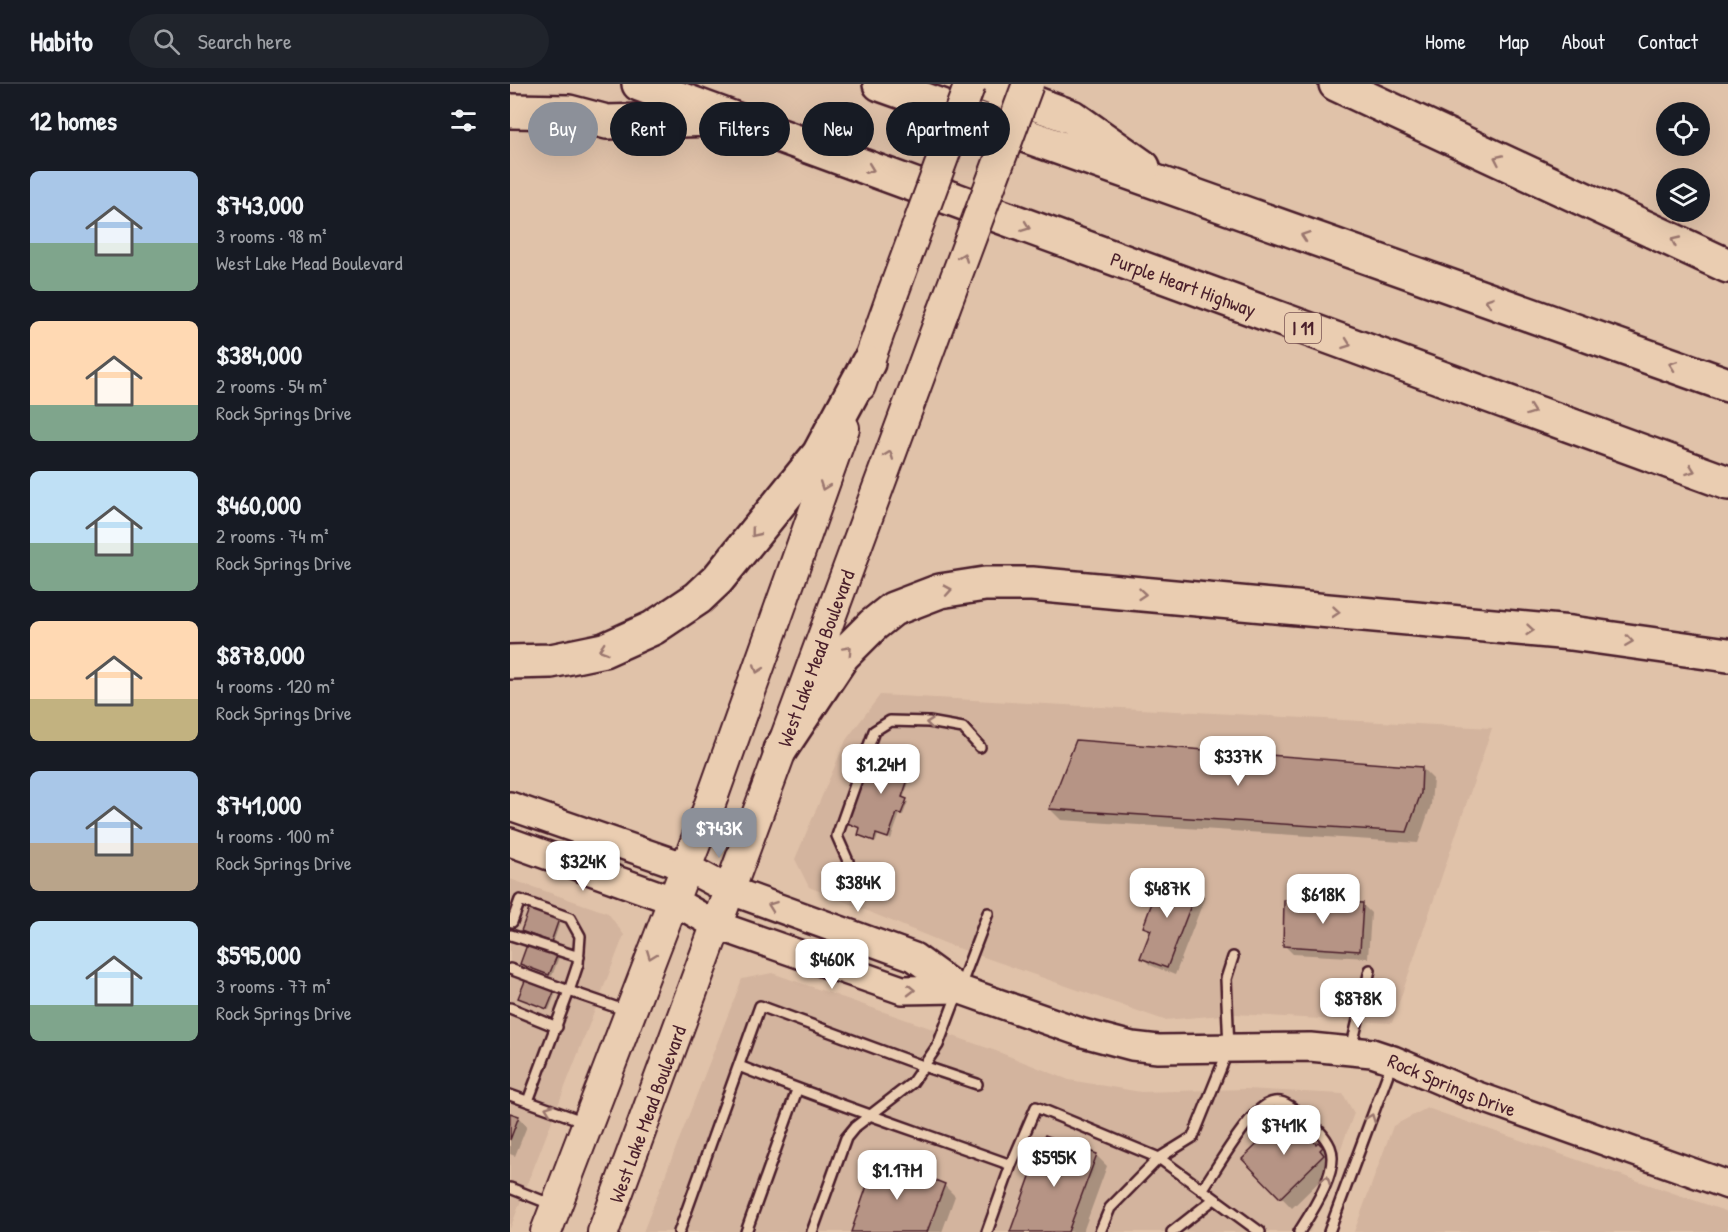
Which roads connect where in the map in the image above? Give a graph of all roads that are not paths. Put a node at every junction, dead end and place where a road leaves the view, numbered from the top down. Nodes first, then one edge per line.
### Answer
1 (639, 84) edge
2 (880, 84) edge
3 (970, 84) edge
4 (982, 84) edge
5 (1028, 84) edge
6 (1336, 84) edge
7 (699, 106) edge
8 (510, 111) edge
9 (699, 120) edge
10 (790, 139) edge
11 (1176, 190) junction
12 (1728, 266) edge
13 (868, 363) junction
14 (1728, 385) edge
15 (1728, 483) edge
16 (1728, 655) edge
17 (510, 662) edge
18 (980, 747) dead end
19 (780, 750) junction
20 (510, 806) edge
21 (510, 842) edge
22 (848, 861) dead end
23 (686, 867) junction
24 (729, 890) junction
25 (672, 900) junction
26 (988, 913) dead end
27 (511, 922) edge
28 (716, 925) junction
29 (511, 935) edge
30 (510, 947) edge
31 (579, 957) junction
32 (1233, 957) dead end
33 (510, 969) edge
34 (1370, 970) dead end
35 (958, 989) junction
36 (569, 991) junction
37 (510, 1008) edge
38 (629, 1012) junction
39 (557, 1027) junction
40 (1229, 1048) junction
41 (1350, 1051) junction
42 (1393, 1060) junction
43 (739, 1066) junction
44 (923, 1066) junction
45 (977, 1084) dead end
46 (797, 1090) junction
47 (510, 1095) edge
48 (528, 1101) junction
49 (873, 1115) junction
50 (588, 1123) junction
51 (1159, 1158) junction
52 (1011, 1165) junction
53 (1728, 1185) edge
54 (510, 1188) edge
55 (1202, 1190) junction
56 (1214, 1199) junction
57 (557, 1223) edge
58 (603, 1232) edge
59 (679, 1232) edge
60 (746, 1232) edge
61 (812, 1232) edge
62 (987, 1232) edge
63 (1100, 1232) edge
64 (1172, 1232) edge
65 (1260, 1232) edge
66 (1299, 1232) edge
67 (1329, 1232) edge

1 - 7 highway, Purple Heart Highway / I 11
2 - 11 highway
3 - 13 main road, bridge
4 - 11 highway
19 -> 5 main road, West Lake Mead Boulevard, bridge
12 -> 6 highway
8 - 9 highway
10 -> 15 highway, Purple Heart Highway / I 11
14 -> 11 highway
13 -> 17 highway
13 -> 23 main road
19 -> 16 highway
18 -> 22 lane
19 - 24 main road, West Lake Mead Boulevard
20 - 23 street, Rock Springs Drive
21 - 25 street, Rock Springs Drive
23 - 24 street, Rock Springs Drive
23 - 25 main road
24 - 28 main road, West Lake Mead Boulevard
35 -> 24 street, Rock Springs Drive
25 - 28 street, Rock Springs Drive
25 -> 38 main road
26 - 35 lane
27 - 29 lane
27 - 31 lane
28 -> 35 street, Rock Springs Drive
28 - 58 main road, West Lake Mead Boulevard
29 - 30 lane
29 - 31 lane
31 - 36 lane
32 - 40 lane
33 - 36 lane
34 - 41 lane
35 - 40 street, Rock Springs Drive
35 - 44 lane
36 - 38 lane
36 - 39 lane
37 - 39 lane
38 - 50 main road
39 - 48 lane
40 - 41 street, Rock Springs Drive
40 - 51 lane
41 - 42 street, Rock Springs Drive
42 - 53 street, Rock Springs Drive
67 -> 42 lane
43 - 44 lane
43 - 46 lane
43 - 59 lane
44 - 45 lane
44 - 49 lane
46 - 49 lane
46 - 60 lane
47 - 48 lane
50 -> 48 lane
49 - 52 lane
49 - 61 lane
50 - 57 main road
51 - 52 lane
51 - 55 lane
51 - 63 lane
52 - 62 lane
54 - 57 lane
55 - 56 lane
66 -> 55 lane
56 - 64 lane
56 - 65 lane

